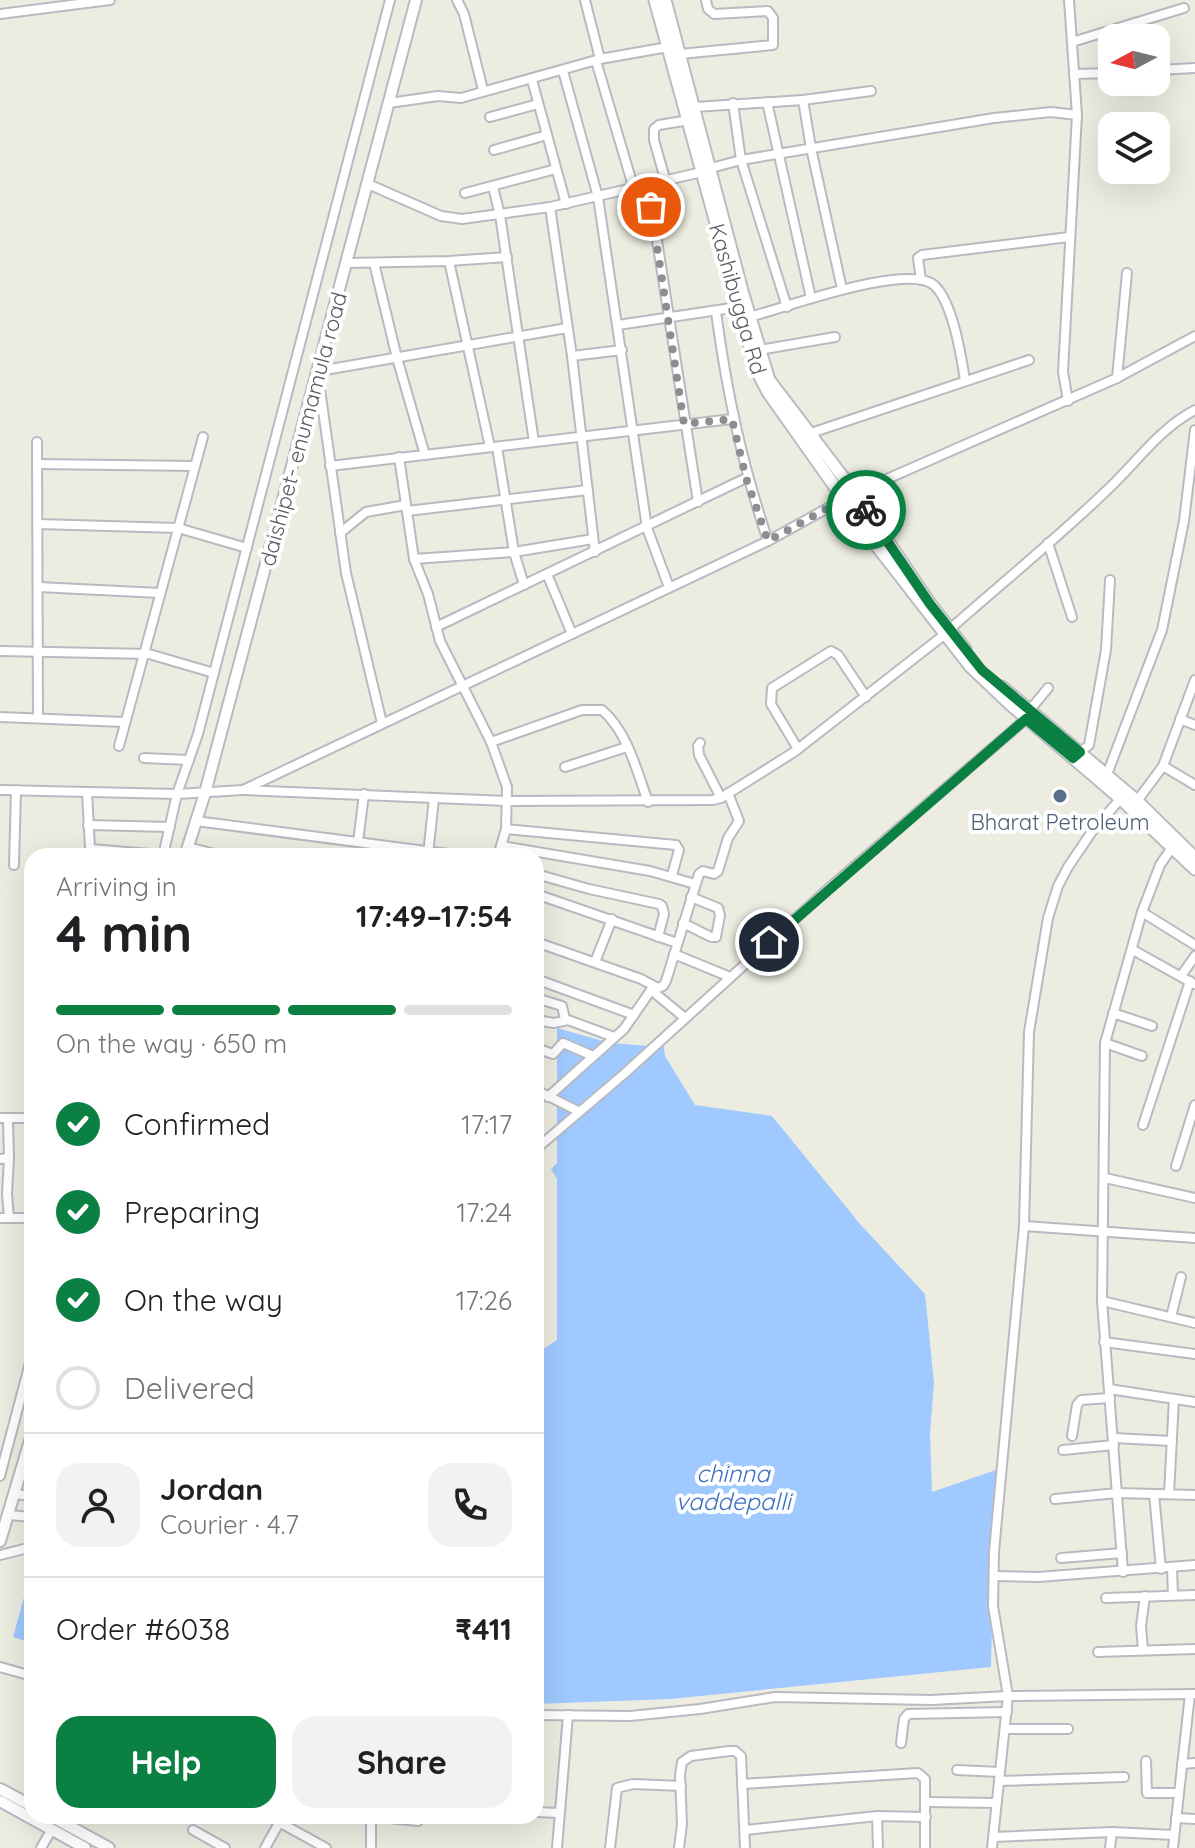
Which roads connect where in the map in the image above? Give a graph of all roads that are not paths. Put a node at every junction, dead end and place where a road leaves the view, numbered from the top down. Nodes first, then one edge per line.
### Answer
1 (110, 0) edge
2 (390, 0) edge
3 (416, 0) edge
4 (457, 0) edge
5 (585, 0) edge
6 (655, 0) edge
7 (665, 0) edge
8 (706, 0) edge
9 (1081, 0) edge
10 (1069, 2) edge
11 (1184, 8) dead end
12 (0, 14) edge
13 (1072, 42) junction
14 (668, 47) junction
15 (680, 54) junction
16 (598, 60) junction
17 (1195, 68) edge
18 (1170, 69) edge
19 (563, 71) junction
20 (1098, 73) edge
21 (1074, 74) junction
22 (532, 80) junction
23 (483, 90) junction
24 (871, 91) dead end
25 (803, 100) junction
26 (767, 102) junction
27 (389, 103) junction
28 (733, 103) junction
29 (538, 104) junction
30 (695, 107) junction
31 (1077, 115) junction
32 (490, 117) dead end
33 (689, 120) junction
34 (547, 135) junction
35 (811, 148) junction
36 (494, 150) dead end
37 (776, 154) junction
38 (741, 160) junction
39 (556, 169) junction
40 (706, 170) junction
41 (665, 179) junction
42 (648, 183) junction
43 (368, 184) junction
44 (633, 186) junction
45 (493, 187) junction
46 (465, 193) dead end
47 (598, 197) junction
48 (566, 204) junction
49 (550, 207) junction
50 (500, 215) junction
51 (1069, 237) junction
52 (507, 257) junction
53 (449, 261) junction
54 (347, 263) junction
55 (374, 263) junction
56 (1127, 273) dead end
57 (921, 280) junction
58 (842, 289) junction
59 (811, 298) junction
60 (738, 307) junction
61 (787, 307) junction
62 (716, 312) junction
63 (749, 317) junction
64 (669, 318) junction
65 (618, 325) junction
66 (567, 328) junction
67 (1195, 336) edge
68 (517, 337) junction
69 (835, 337) dead end
70 (465, 345) junction
71 (622, 350) junction
72 (759, 350) junction
73 (572, 356) junction
74 (397, 358) junction
75 (1029, 360) dead end
76 (318, 373) junction
77 (1117, 378) junction
78 (965, 380) junction
79 (1068, 401) junction
80 (1195, 410) edge
81 (732, 419) junction
82 (684, 424) junction
83 (631, 430) junction
84 (1195, 430) edge
85 (804, 435) junction
86 (203, 437) dead end
87 (581, 438) junction
88 (37, 442) dead end
89 (534, 442) junction
90 (493, 447) junction
91 (425, 455) junction
92 (399, 457) junction
93 (37, 464) junction
94 (1193, 465) edge
95 (195, 466) junction
96 (330, 466) junction
97 (746, 478) junction
98 (588, 490) junction
99 (855, 493) junction
100 (505, 498) junction
101 (842, 501) junction
102 (698, 502) junction
103 (407, 508) junction
104 (38, 524) junction
105 (178, 528) junction
106 (647, 528) junction
107 (340, 533) junction
108 (593, 539) junction
109 (768, 541) junction
110 (1048, 543) junction
111 (247, 548) junction
112 (514, 552) junction
113 (595, 552) junction
114 (414, 559) junction
115 (547, 574) junction
116 (1110, 580) dead end
117 (524, 585) junction
118 (38, 587) junction
119 (669, 587) junction
120 (160, 593) junction
121 (1072, 617) dead end
122 (436, 627) junction
123 (947, 632) junction
124 (572, 634) junction
125 (0, 651) edge
126 (39, 652) junction
127 (143, 654) junction
128 (214, 673) junction
129 (1195, 680) edge
130 (464, 684) junction
131 (1048, 688) dead end
132 (866, 697) junction
133 (1028, 715) junction
134 (0, 717) edge
135 (38, 718) junction
136 (1180, 719) junction
137 (124, 722) junction
138 (382, 723) junction
139 (1195, 725) edge
140 (491, 742) junction
141 (700, 743) dead end
142 (119, 746) dead end
143 (627, 747) junction
144 (798, 749) junction
145 (1077, 755) junction
146 (144, 758) dead end
147 (189, 760) junction
148 (1163, 766) junction
149 (565, 767) dead end
150 (1104, 781) junction
151 (1195, 785) edge
152 (0, 790) edge
153 (16, 790) junction
154 (243, 790) junction
155 (87, 792) junction
156 (205, 793) junction
157 (177, 794) junction
158 (364, 794) junction
159 (725, 795) junction
160 (1123, 795) junction
161 (434, 798) junction
162 (507, 801) junction
163 (1137, 801) junction
164 (648, 802) junction
165 (196, 821) junction
166 (88, 825) junction
167 (170, 827) junction
168 (506, 829) junction
169 (358, 842) junction
170 (1174, 844) junction
171 (502, 846) joint
172 (91, 848) edge
173 (165, 848) edge
174 (187, 848) edge
175 (393, 848) edge
176 (429, 848) edge
177 (514, 848) edge
178 (544, 853) edge
179 (1195, 858) edge
180 (14, 865) dead end
181 (1195, 869) edge
182 (672, 875) junction
183 (544, 876) edge
184 (695, 884) junction
185 (544, 897) edge
186 (691, 897) junction
187 (1142, 912) junction
188 (612, 919) junction
189 (683, 923) junction
190 (658, 937) junction
191 (677, 943) junction
192 (544, 945) edge
193 (1195, 945) edge
194 (1133, 950) junction
195 (674, 954) junction
196 (1195, 956) edge
197 (595, 962) junction
198 (1181, 976) junction
199 (730, 977) junction
200 (544, 982) edge
201 (1192, 983) edge
202 (654, 989) junction
203 (544, 1000) edge
204 (1113, 1013) junction
205 (634, 1015) junction
206 (685, 1018) junction
207 (565, 1019) junction
208 (544, 1021) edge
209 (1152, 1026) dead end
210 (614, 1037) junction
211 (1105, 1043) junction
212 (544, 1051) edge
213 (593, 1056) junction
214 (1142, 1056) dead end
215 (544, 1095) edge
216 (548, 1097) junction
217 (1195, 1105) edge
218 (578, 1111) junction
219 (24, 1118) edge
220 (4, 1119) edge
221 (1143, 1125) dead end
222 (544, 1142) edge
223 (4, 1159) edge
224 (1176, 1166) dead end
225 (1105, 1178) junction
226 (1195, 1198) edge
227 (5, 1218) edge
228 (1024, 1226) junction
229 (1103, 1231) junction
230 (1195, 1238) edge
231 (1181, 1277) dead end
232 (1102, 1301) junction
233 (1171, 1317) junction
234 (1195, 1323) edge
235 (1104, 1342) junction
236 (1195, 1354) edge
237 (24, 1385) edge
238 (1110, 1393) junction
239 (1174, 1399) junction
240 (1195, 1402) edge
241 (1072, 1436) dead end
242 (1172, 1441) junction
243 (1114, 1442) junction
244 (1063, 1450) dead end
245 (24, 1463) edge
246 (20, 1471) junction
247 (24, 1472) edge
248 (0, 1476) edge
249 (1117, 1493) junction
250 (15, 1494) junction
251 (1154, 1494) junction
252 (1169, 1494) junction
253 (24, 1495) edge
254 (1195, 1495) edge
255 (1055, 1499) dead end
256 (9, 1515) junction
257 (24, 1516) edge
258 (0, 1541) edge
259 (24, 1549) edge
260 (1122, 1553) junction
261 (0, 1555) edge
262 (1061, 1558) dead end
263 (1195, 1565) edge
264 (1172, 1568) junction
265 (1161, 1569) junction
266 (1123, 1572) junction
267 (994, 1576) junction
268 (1173, 1595) junction
269 (1195, 1595) edge
270 (1145, 1596) junction
271 (1106, 1598) dead end
272 (1195, 1649) edge
273 (1143, 1650) junction
274 (1098, 1652) dead end
275 (0, 1667) edge
276 (24, 1674) edge
277 (1192, 1694) edge
278 (1008, 1696) junction
279 (1007, 1712) junction
280 (544, 1715) edge
281 (568, 1715) junction
282 (1005, 1729) junction
283 (1068, 1729) dead end
284 (901, 1743) dead end
285 (1146, 1761) dead end
286 (1195, 1763) edge
287 (1182, 1764) junction
288 (957, 1770) dead end
289 (1000, 1776) junction
290 (1124, 1777) dead end
291 (742, 1784) junction
292 (681, 1786) junction
293 (0, 1789) edge
294 (1179, 1793) junction
295 (0, 1801) edge
296 (24, 1802) edge
297 (927, 1802) junction
298 (996, 1803) junction
299 (544, 1812) edge
300 (559, 1813) junction
301 (24, 1814) edge
302 (877, 1816) junction
303 (926, 1817) junction
304 (1176, 1818) junction
305 (1195, 1819) edge
306 (43, 1824) edge
307 (75, 1824) edge
308 (280, 1824) edge
309 (288, 1824) edge
310 (370, 1824) edge
311 (52, 1829) junction
312 (193, 1830) dead end
313 (746, 1830) junction
314 (1112, 1832) junction
315 (1174, 1835) junction
316 (993, 1837) junction
317 (41, 1848) edge
318 (85, 1848) edge
319 (109, 1848) edge
320 (225, 1848) edge
321 (265, 1848) edge
322 (326, 1848) edge
323 (371, 1848) edge
324 (557, 1848) edge
325 (610, 1848) edge
326 (679, 1848) edge
327 (745, 1848) edge
328 (878, 1848) edge
329 (925, 1848) edge
330 (992, 1848) edge
331 (1110, 1848) edge
332 (1173, 1848) edge

1 - 12 street
2 - 111 street
3 - 27 street, daishipet- enumamula road
4 - 23 street
5 - 16 street
6 - 14 main road, Kashibugga Rd
7 - 15 main road, Kashibugga Rd
8 - 15 street
9 - 10 street
10 - 13 street
11 - 13 street
13 - 21 street
14 - 16 street
14 - 33 main road, Kashibugga Rd
15 - 30 main road, Kashibugga Rd
16 - 19 street
16 - 44 street
17 - 18 street
19 - 22 street
19 - 47 street
20 - 21 street
21 - 31 street
22 - 23 street
22 - 29 street
23 - 27 street
24 - 25 street
25 - 26 street
25 - 35 street
26 - 28 street
26 - 37 street
27 - 43 street, daishipet- enumamula road
28 - 30 street
28 - 38 street
29 - 32 street
29 - 34 street
30 - 40 main road, Kashibugga Rd
31 - 35 street
31 - 51 street
33 - 40 main road, Kashibugga Rd
33 - 41 street
34 - 36 street
34 - 39 street
35 - 37 street
35 - 58 street
37 - 38 street
37 - 59 street
38 - 40 street
38 - 61 street
39 - 45 street
39 - 48 street
40 - 41 street
40 - 60 main road, Kashibugga Rd
40 - 63 main road, Kashibugga Rd
41 - 42 street
42 - 44 street
42 - 64 street
43 - 50 street
43 - 54 street, daishipet- enumamula road
44 - 47 street
45 - 46 street
45 - 50 street
47 - 48 street
47 - 65 street
48 - 49 street
49 - 50 street
49 - 66 street
50 - 52 street
51 - 57 street
51 - 79 street
52 - 53 street
52 - 68 street
53 - 55 street
53 - 70 street
54 - 55 street
54 - 76 street, daishipet- enumamula road
55 - 74 street
56 - 77 street
57 - 58 street
57 - 78 street
58 - 59 street
59 - 61 street
60 - 62 street
60 - 85 main road, Kashibugga Rd
61 - 63 street
62 - 64 street
62 - 81 street
63 - 72 main road, Kashibugga Rd
64 - 65 street
64 - 82 street
65 - 71 street
66 - 68 street
66 - 73 street
67 - 77 street
68 - 70 street
68 - 89 street
69 - 72 street
70 - 74 street
70 - 90 street
71 - 73 street
71 - 83 street
72 - 85 main road, Kashibugga Rd
73 - 87 street
74 - 76 street
74 - 91 street
75 - 78 street
76 - 96 street
76 - 156 street, daishipet- enumamula road
77 - 79 street
78 - 85 street
79 - 99 street
80 - 110 street
81 - 82 street
81 - 97 street
82 - 83 street
82 - 102 street
83 - 87 street
83 - 106 street
84 - 94 street
85 - 99 main road, Kashibugga Rd
85 - 101 main road, Kashibugga Rd
86 - 95 street
87 - 89 street
87 - 98 street
88 - 93 street
89 - 90 street
90 - 91 street
90 - 100 street
91 - 92 street
92 - 96 street
92 - 103 street
93 - 95 street
93 - 104 street
94 - 150 street
95 - 105 street
96 - 107 street
97 - 102 street
97 - 109 street
98 - 100 street
98 - 108 street
99 - 101 street
99 - 123 main road, Kashibugga Rd
100 - 103 street
100 - 112 street
101 - 109 street
101 - 123 main road, Kashibugga Rd
102 - 106 street
103 - 107 street
103 - 114 street
104 - 105 street
104 - 118 street
105 - 111 street
105 - 120 street
106 - 113 street
106 - 119 street
107 - 138 street
108 - 112 street
108 - 113 street
109 - 119 street
110 - 121 street
110 - 123 street
111 - 128 street
112 - 114 street
112 - 117 street
113 - 115 street
114 - 122 street
115 - 117 street
115 - 124 street
116 - 145 street
117 - 122 street
118 - 120 street
118 - 126 street
119 - 124 street
120 - 127 street
122 - 130 street
123 - 132 street
123 - 133 main road, Kashibugga Rd
124 - 130 street
125 - 126 street
126 - 127 street
126 - 135 street
127 - 128 street
127 - 137 street
128 - 147 street
129 - 136 street
130 - 138 street
130 - 140 street
131 - 133 street
132 - 144 street
132 - 144 street
133 - 145 main road, Kashibugga Rd
133 - 199 street
134 - 135 street
135 - 137 street
136 - 139 street
136 - 148 street
137 - 142 street
138 - 154 street
140 - 143 street
140 - 162 street
141 - 159 street
143 - 149 street
143 - 164 street
144 - 159 street
145 - 150 main road, Kashibugga Rd
146 - 147 street
147 - 157 street
148 - 151 street
148 - 163 street
150 - 160 main road, Kashibugga Rd
152 - 153 street
153 - 155 street
153 - 180 street
154 - 156 street
154 - 158 street
155 - 157 street
155 - 166 street
156 - 157 street
156 - 165 street, daishipet- enumamula road
157 - 167 street
158 - 161 street
158 - 169 street
159 - 164 street
159 - 184 street
160 - 163 main road, Kashibugga Rd
160 - 170 main road, Kashibugga Rd
160 - 228 street
161 - 162 street
161 - 176 street
162 - 164 street
162 - 168 street
163 - 170 main road, Kashibugga Rd
165 - 169 street
165 - 174 street, daishipet- enumamula road
166 - 167 street
166 - 172 street
167 - 173 street
168 - 171 street
168 - 182 street
169 - 175 street
170 - 179 main road, Kashibugga Rd
170 - 181 main road, Kashibugga Rd
170 - 187 street
171 - 177 street
178 - 182 street
182 - 184 street
183 - 190 street
184 - 186 street
185 - 188 street
186 - 189 street
186 - 189 street
187 - 193 street
187 - 194 street
188 - 190 street
188 - 197 street
189 - 191 street
190 - 191 street
191 - 195 street
192 - 197 street
194 - 198 street
194 - 204 street
195 - 199 street
195 - 202 street
196 - 198 street
197 - 202 street
198 - 201 street
199 - 206 street
200 - 205 street
201 - 221 street
202 - 205 street
202 - 206 street
203 - 207 street
204 - 209 street
204 - 211 street
205 - 210 street
206 - 218 street
207 - 208 street
207 - 210 street
210 - 213 street
211 - 214 street
211 - 225 street
212 - 213 street
213 - 216 street
215 - 216 street
216 - 218 street
217 - 224 street
218 - 222 street
219 - 220 street
220 - 223 street
223 - 227 street
225 - 226 street
225 - 229 street
228 - 229 street
228 - 267 street
229 - 230 street
229 - 232 street
231 - 233 street
232 - 233 street
232 - 235 street
233 - 234 street
235 - 236 street
235 - 238 street
237 - 248 street
238 - 239 street
238 - 241 street
238 - 243 street
239 - 240 street
239 - 242 street
242 - 243 street
242 - 252 street
243 - 244 street
243 - 249 street
245 - 246 street
246 - 247 street
246 - 250 street
249 - 251 street
249 - 255 street
249 - 260 street
250 - 253 street
250 - 256 street
251 - 252 street
251 - 265 street
252 - 254 street
256 - 257 street
256 - 258 street
259 - 261 street
260 - 262 street
260 - 266 street
263 - 264 street
264 - 265 street
264 - 268 street
265 - 266 street
266 - 267 street
267 - 278 street
268 - 269 street
268 - 270 street
270 - 271 street
270 - 273 street
272 - 273 street
273 - 274 street
275 - 276 street
277 - 278 street
277 - 287 street
278 - 279 street
278 - 281 street
279 - 282 street
279 - 284 street
280 - 281 street
281 - 300 street
282 - 283 street
282 - 289 street
285 - 294 street
286 - 287 street
287 - 294 street
288 - 289 street
289 - 290 street
289 - 298 street
291 - 292 street
291 - 297 street
291 - 313 street
292 - 325 street
292 - 326 street
293 - 296 street
294 - 304 street
295 - 301 street
297 - 298 street
297 - 303 street
298 - 316 street
299 - 300 street
300 - 324 street
302 - 303 street
302 - 313 street
302 - 328 street
303 - 329 street
304 - 305 street
304 - 315 street
306 - 311 street
307 - 319 street
308 - 321 street
309 - 322 street
310 - 323 street
311 - 317 street
311 - 318 street
312 - 320 street
313 - 327 street
314 - 315 street
314 - 316 street
314 - 331 street
315 - 332 street
316 - 330 street

